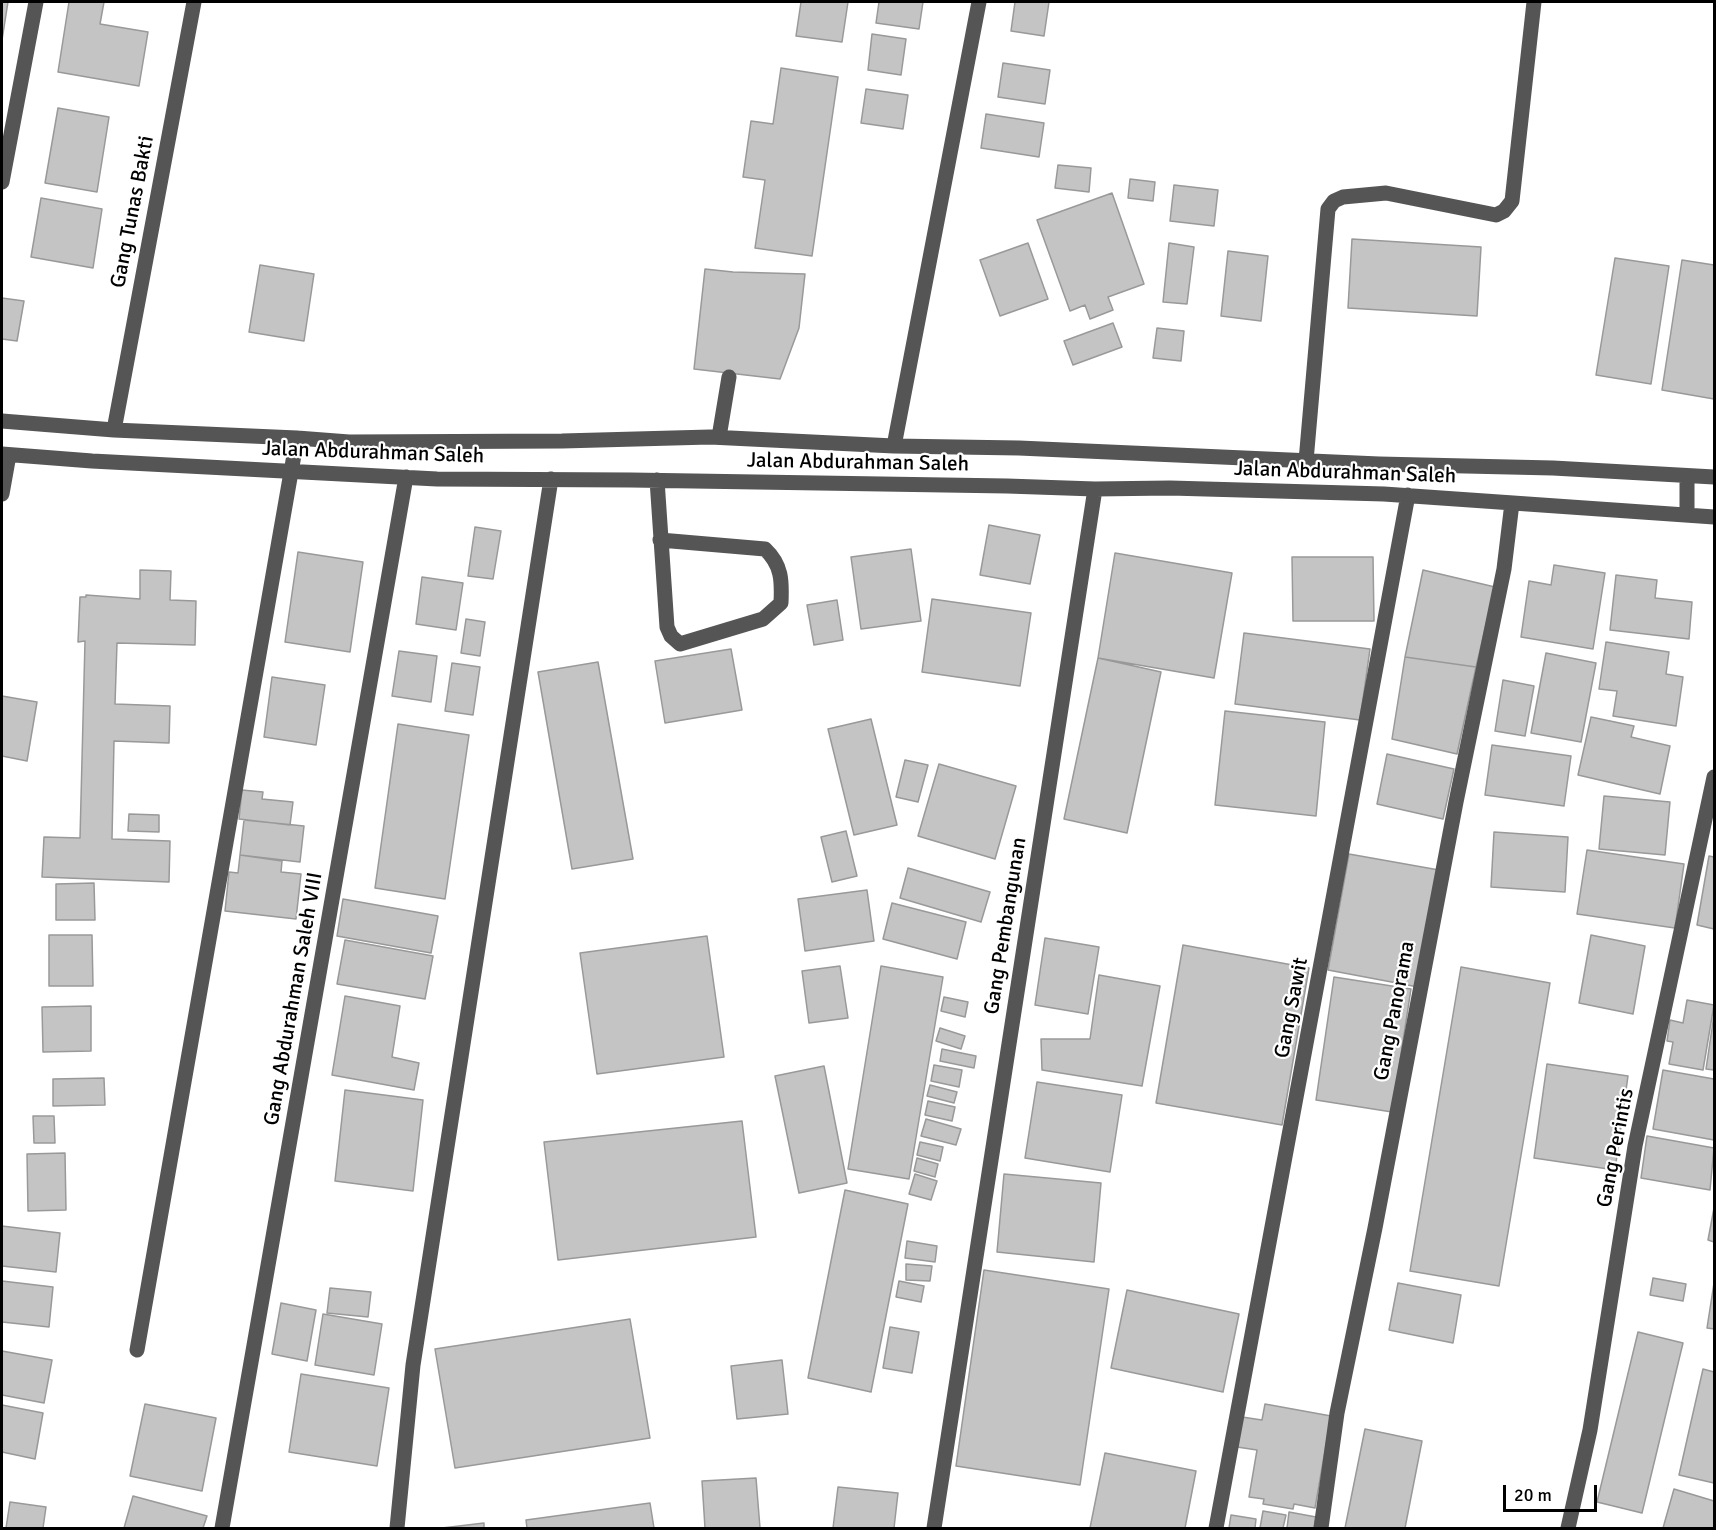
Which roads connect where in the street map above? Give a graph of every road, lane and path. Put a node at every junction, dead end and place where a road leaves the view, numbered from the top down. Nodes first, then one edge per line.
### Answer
1 (36, 2) edge
2 (194, 2) edge
3 (979, 2) edge
4 (1534, 2) edge
5 (2, 182) edge
6 (729, 377) dead end
7 (2, 421) edge
8 (114, 430) junction
9 (719, 437) junction
10 (297, 438) junction
11 (894, 446) junction
12 (5, 454) edge
13 (1306, 461) junction
14 (292, 472) junction
15 (1687, 476) junction
16 (406, 477) junction
17 (1714, 477) edge
18 (551, 479) junction
19 (657, 480) junction
20 (1095, 489) junction
21 (2, 494) edge
22 (1408, 495) junction
23 (1512, 503) junction
24 (1687, 514) junction
25 (1714, 517) edge
26 (660, 540) junction
27 (1714, 777) edge
28 (137, 1350) dead end
29 (222, 1528) edge
30 (397, 1528) edge
31 (934, 1528) edge
32 (1216, 1528) edge
33 (1321, 1528) edge
34 (1568, 1528) edge

1 - 5 street
2 - 8 street, Gang Tunas Bakti
3 - 11 street
4 - 13 street
6 - 9 street
7 - 8 street, Jalan Abdurahman Saleh
8 - 10 street, Jalan Abdurahman Saleh
9 - 10 street, Jalan Abdurahman Saleh
9 - 11 street, Jalan Abdurahman Saleh
10 - 14 street
11 - 13 street, Jalan Abdurahman Saleh
12 - 14 street, Jalan Abdurahman Saleh
12 - 21 street
13 - 15 street, Jalan Abdurahman Saleh
14 - 16 street, Jalan Abdurahman Saleh
14 - 28 street
15 - 17 street, Jalan Abdurahman Saleh
15 - 24 street
16 - 18 street, Jalan Abdurahman Saleh
16 - 29 street, Gang Abdurahman Saleh VIII
18 - 19 street, Jalan Abdurahman Saleh
18 - 30 street
19 - 20 street, Jalan Abdurahman Saleh
19 - 26 street
20 - 22 street, Jalan Abdurahman Saleh
20 - 31 street, Gang Pembangunan
22 - 23 street, Jalan Abdurahman Saleh
22 - 32 street, Gang Sawit
23 - 24 street, Jalan Abdurahman Saleh
23 - 33 street, Gang Panorama
24 - 25 street, Jalan Abdurahman Saleh
26 - 26 street
27 - 34 street, Gang Perintis

